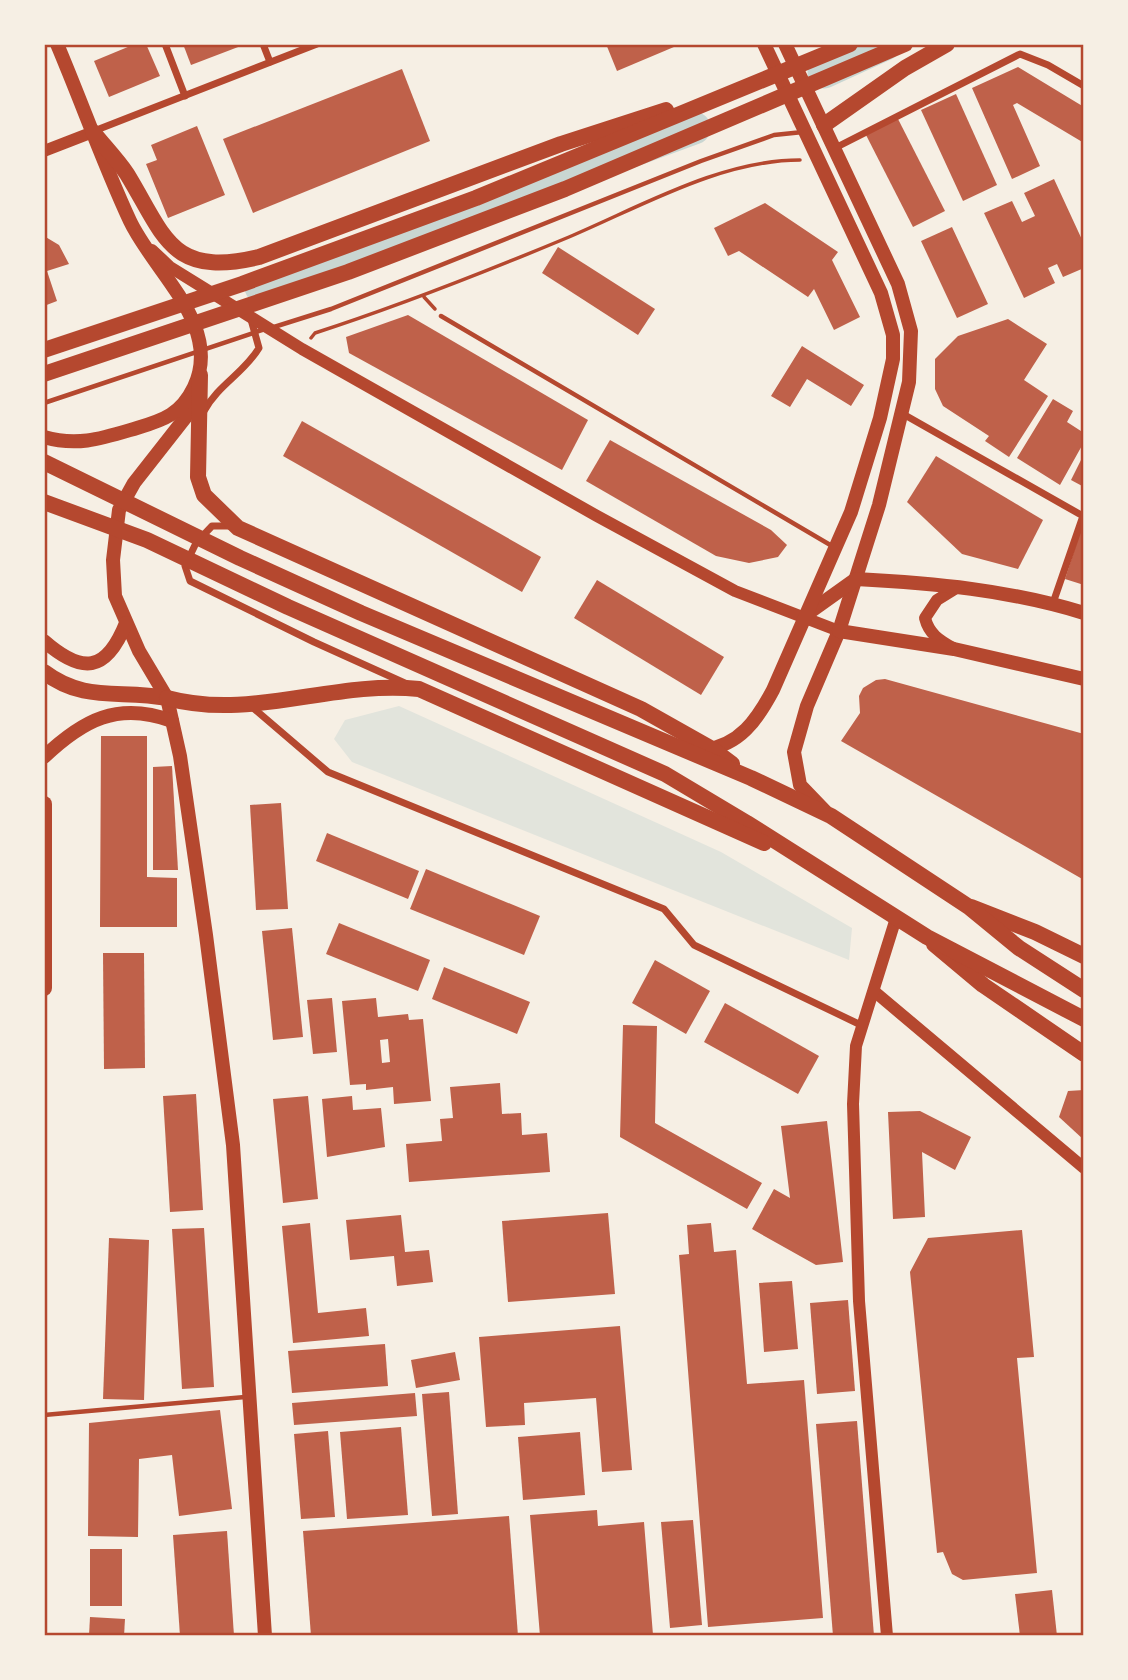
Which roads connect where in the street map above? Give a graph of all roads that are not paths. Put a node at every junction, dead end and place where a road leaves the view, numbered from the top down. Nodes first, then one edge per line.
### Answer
1 (57, 44) edge
2 (165, 44) edge
3 (263, 44) edge
4 (317, 44) edge
5 (850, 44) edge
6 (905, 44) edge
7 (947, 44) edge
8 (785, 45) edge
9 (766, 48) edge
10 (270, 62) junction
11 (781, 72) junction
12 (1084, 86) edge
13 (185, 96) junction
14 (824, 125) junction
15 (93, 132) junction
16 (806, 132) junction
17 (835, 148) junction
18 (44, 151) edge
19 (138, 237) junction
20 (250, 315) junction
21 (441, 316) dead end
22 (44, 350) edge
23 (44, 374) edge
24 (200, 375) junction
25 (44, 403) edge
26 (903, 414) junction
27 (198, 421) junction
28 (44, 437) edge
29 (44, 462) edge
30 (44, 502) edge
31 (1084, 516) edge
32 (237, 528) junction
33 (836, 548) junction
34 (856, 579) junction
35 (958, 587) junction
36 (1053, 603) junction
37 (1084, 612) edge
38 (803, 617) junction
39 (126, 623) junction
40 (839, 631) junction
41 (44, 641) edge
42 (954, 649) junction
43 (44, 672) edge
44 (1084, 679) edge
45 (419, 689) junction
46 (167, 698) junction
47 (252, 706) junction
48 (172, 721) junction
49 (712, 749) junction
50 (688, 753) junction
51 (44, 757) edge
52 (751, 778) junction
53 (44, 804) edge
54 (831, 816) junction
55 (802, 859) junction
56 (969, 907) junction
57 (896, 918) junction
58 (927, 937) junction
59 (1084, 956) edge
60 (44, 988) edge
61 (1084, 990) edge
62 (875, 992) junction
63 (1084, 1018) edge
64 (863, 1026) junction
65 (1084, 1054) edge
66 (1084, 1168) edge
67 (251, 1396) junction
68 (44, 1415) edge
69 (265, 1636) edge
70 (887, 1636) edge

1 - 15 main road
2 - 13 street
3 - 10 street
4 - 10 street
5 - 11 main road
6 - 23 main road
7 - 14 main road
8 - 14 main road
9 - 16 main road
10 - 13 street
11 - 15 main road
11 - 22 main road
12 - 17 street
13 - 15 street
14 - 17 main road
15 - 18 street
15 - 19 main road
16 - 25 lane
16 - 33 main road
17 - 26 main road
19 - 20 street
19 - 24 main road
20 - 27 street
20 - 38 street
21 - 33 lane
24 - 27 main road
24 - 28 main road
24 - 39 main road
26 - 31 street
26 - 34 main road
27 - 32 main road
29 - 50 main road
30 - 55 main road
31 - 36 street
32 - 45 street
32 - 49 main road
33 - 38 main road
34 - 35 main road
34 - 38 main road
34 - 40 main road
35 - 36 main road
35 - 42 street
36 - 37 main road
38 - 40 street
38 - 49 main road
39 - 41 main road
39 - 46 main road
40 - 42 main road
40 - 54 main road
42 - 44 main road
43 - 46 main road
45 - 47 main road
45 - 55 main road
46 - 47 main road
46 - 48 main road
47 - 64 street
48 - 51 main road
48 - 67 main road
49 - 50 main road
49 - 52 main road
50 - 52 main road
52 - 54 main road
53 - 60 main road
54 - 56 main road
55 - 57 main road
56 - 59 main road
56 - 61 main road
57 - 58 main road
57 - 62 street
58 - 63 main road
58 - 65 main road
62 - 64 street
62 - 66 street
64 - 70 street
67 - 68 lane
67 - 69 main road

